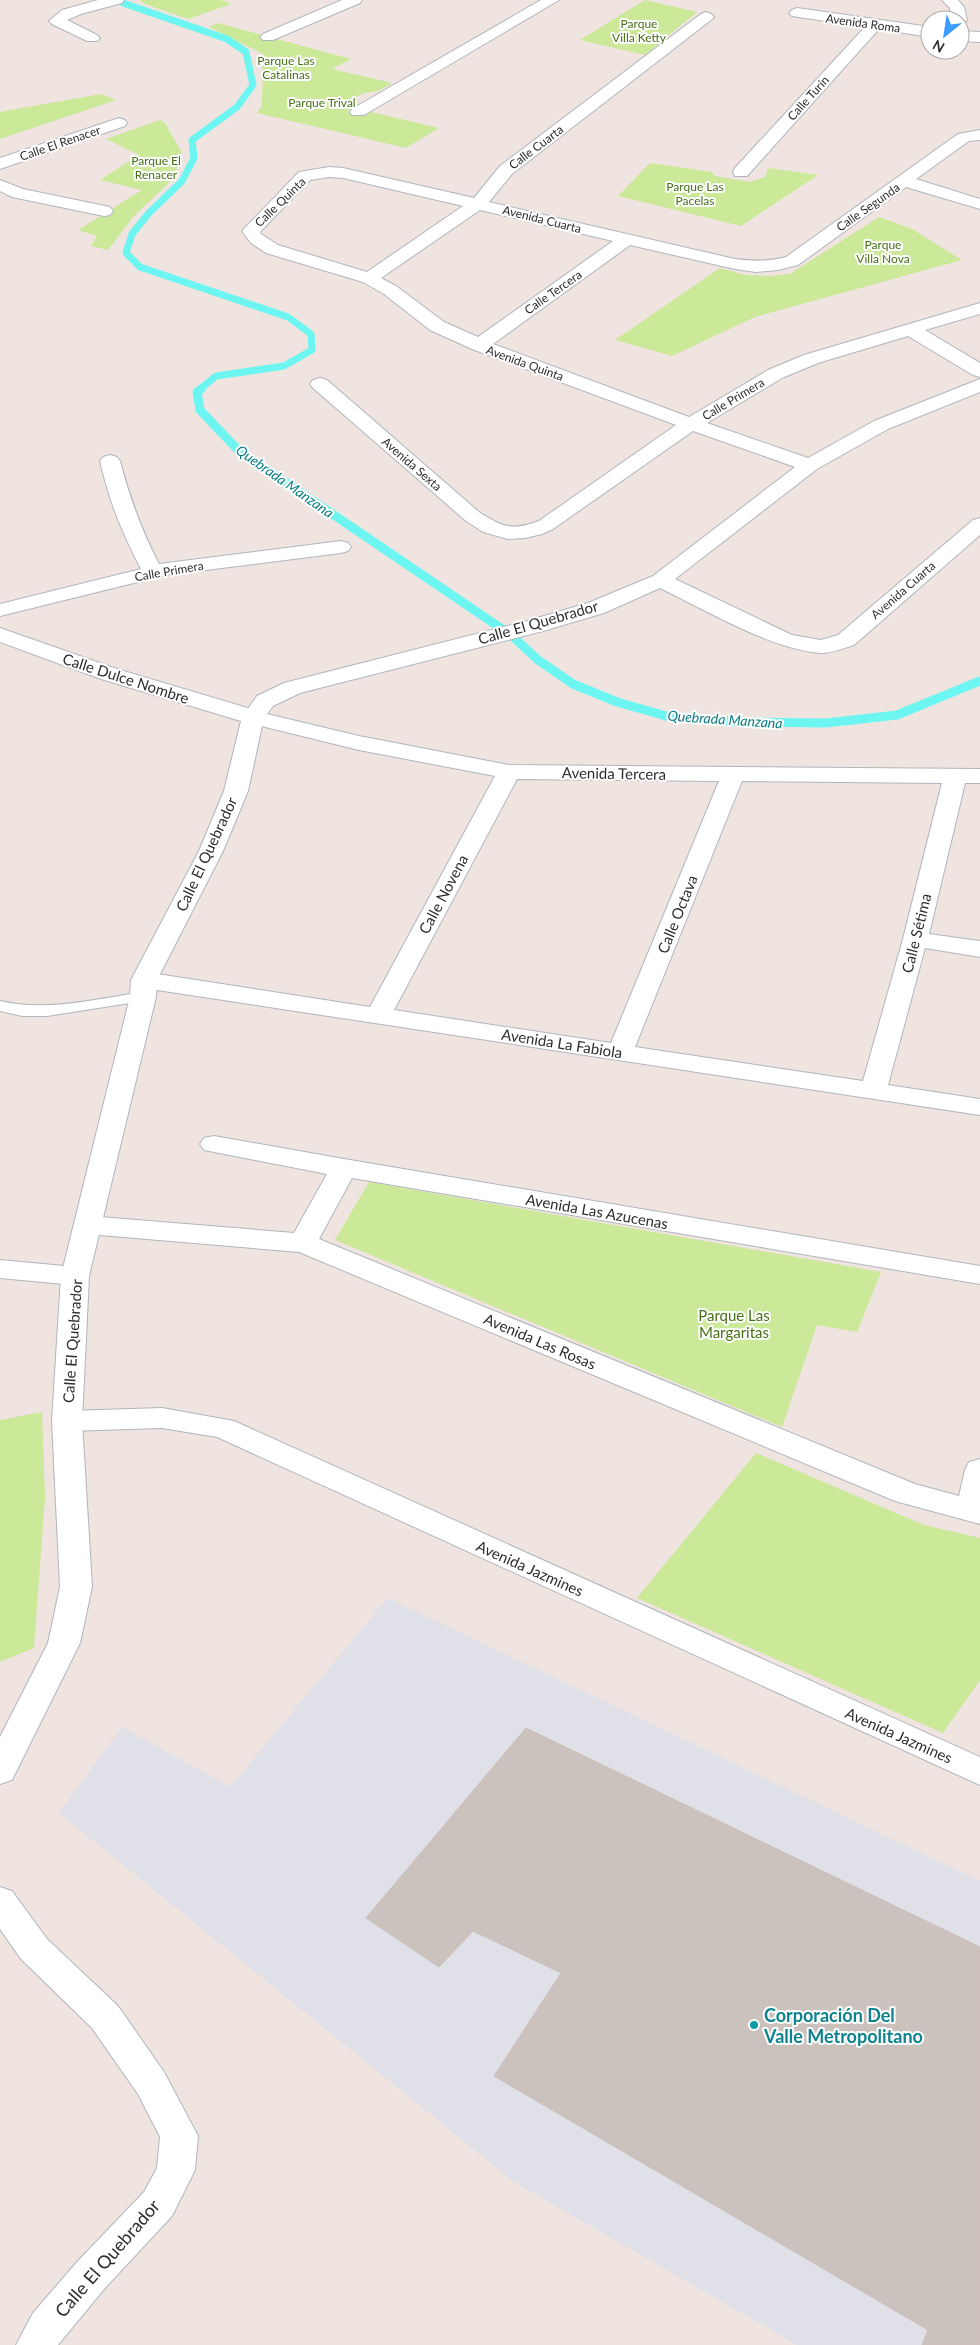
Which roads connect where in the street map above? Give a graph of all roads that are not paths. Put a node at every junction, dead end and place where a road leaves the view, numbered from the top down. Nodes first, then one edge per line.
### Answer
1 (117, 0) edge
2 (355, 0) edge
3 (552, 0) edge
4 (949, 0) edge
5 (957, 10) edge
6 (796, 13) dead end
7 (706, 16) dead end
8 (875, 26) junction
9 (920, 31) edge
10 (268, 37) dead end
11 (92, 38) dead end
12 (358, 112) dead end
13 (120, 123) dead end
14 (972, 136) edge
15 (0, 164) edge
16 (741, 172) dead end
17 (317, 173) joint
18 (904, 181) junction
19 (0, 185) edge
20 (479, 204) junction
21 (980, 204) edge
22 (104, 211) dead end
23 (253, 237) joint
24 (628, 239) junction
25 (767, 266) joint
26 (369, 278) junction
27 (980, 308) edge
28 (910, 329) junction
29 (478, 345) junction
30 (980, 371) edge
31 (320, 384) dead end
32 (980, 385) edge
33 (691, 424) junction
34 (110, 461) dead end
35 (810, 465) junction
36 (980, 524) edge
37 (509, 535) joint
38 (341, 547) dead end
39 (153, 572) junction
40 (660, 580) junction
41 (0, 610) edge
42 (1, 638) edge
43 (253, 717) junction
44 (509, 772) junction
45 (733, 775) junction
46 (980, 776) edge
47 (955, 777) junction
48 (915, 939) junction
49 (980, 949) edge
50 (143, 988) junction
51 (0, 1006) edge
52 (378, 1015) junction
53 (620, 1052) junction
54 (874, 1089) junction
55 (980, 1107) edge
56 (214, 1144) dead end
57 (344, 1168) junction
58 (88, 1225) junction
59 (303, 1243) junction
60 (0, 1268) edge
61 (980, 1275) edge
62 (75, 1276) junction
63 (66, 1421) junction
64 (980, 1470) edge
65 (976, 1512) edge
66 (0, 1771) edge
67 (980, 1772) edge
68 (0, 1901) edge
69 (36, 2345) edge

1 - 11 street
2 - 10 street
3 - 12 street
4 - 5 street
6 - 8 street, Avenida Roma
7 - 20 street, Calle Cuarta
8 - 9 street, Avenida Roma
8 - 16 street, Calle Turín
13 - 15 street, Calle El Renacer
14 - 18 street, Calle Segunda
17 - 20 street, Avenida Cuarta
17 - 23 street, Calle Quinta
18 - 21 street
18 - 25 street, Calle Segunda
19 - 22 street
20 - 24 street, Avenida Cuarta
20 - 26 street, Calle Cuarta
23 - 26 street, Avenida Quinta
24 - 25 street, Avenida Cuarta
24 - 29 street, Calle Tercera
26 - 29 street, Avenida Quinta
27 - 28 street, Calle Primera
28 - 30 street
28 - 33 street, Calle Primera
29 - 33 street, Avenida Quinta
31 - 37 street, Avenida Sexta
32 - 35 street, Calle El Quebrador
33 - 35 street, Avenida Quinta
33 - 37 street, Calle Primera
34 - 39 street
35 - 40 street, Calle El Quebrador
36 - 40 street, Avenida Cuarta
38 - 39 street, Calle Primera
39 - 41 street, Calle Primera
40 - 43 street, Calle El Quebrador
42 - 43 street, Calle Dulce Nombre
43 - 44 street, Avenida Tercera
43 - 50 street, Calle El Quebrador
44 - 45 street, Avenida Tercera
44 - 52 street, Calle Novena
45 - 47 street, Avenida Tercera
45 - 53 street, Calle Octava
46 - 47 street, Avenida Tercera
47 - 48 street, Calle Sétima
48 - 49 street
48 - 54 street, Calle Sétima
50 - 51 lane
50 - 52 street, Avenida La Fabiola
50 - 58 street, Calle El Quebrador
52 - 53 street, Avenida La Fabiola
53 - 54 street, Avenida La Fabiola
54 - 55 street, Avenida La Fabiola
56 - 57 street, Avenida Las Azucenas
57 - 59 street
57 - 61 street, Avenida Las Azucenas
58 - 59 street, Avenida Las Rosas
58 - 62 street, Calle El Quebrador
59 - 65 street, Avenida Las Rosas
60 - 62 street
62 - 63 street, Calle El Quebrador
63 - 66 street, Calle El Quebrador
63 - 67 street, Avenida Jazmines
64 - 65 street
68 - 69 street, Calle El Quebrador

